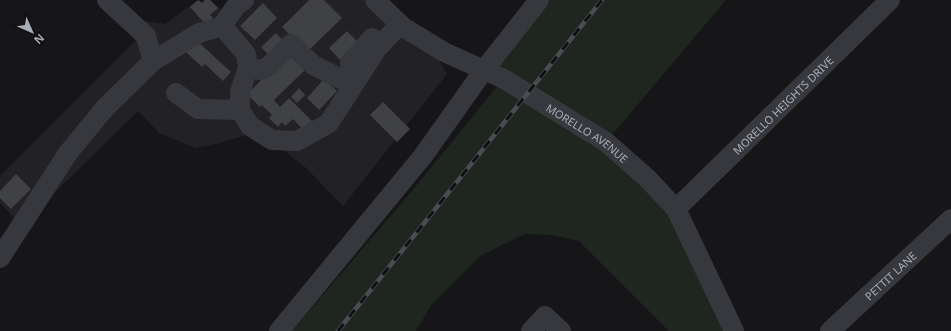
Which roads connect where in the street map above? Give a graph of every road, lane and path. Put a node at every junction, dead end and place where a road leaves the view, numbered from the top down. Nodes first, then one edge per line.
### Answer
1 (107, 0) edge
2 (244, 0) edge
3 (374, 0) edge
4 (539, 0) edge
5 (890, 0) edge
6 (396, 20) junction
7 (222, 26) junction
8 (153, 61) junction
9 (248, 68) junction
10 (484, 70) junction
11 (353, 85) junction
12 (176, 93) dead end
13 (240, 110) junction
14 (676, 209) junction
15 (951, 220) edge
16 (0, 258) edge
17 (278, 331) edge
18 (531, 331) edge
19 (562, 331) edge
20 (734, 331) edge
21 (830, 331) edge

1 - 8 street
2 - 7 street
3 - 6 street, MORELLO AVENUE
4 - 10 street
5 - 14 street, MORELLO HEIGHTS DRIVE
6 - 10 street, MORELLO AVENUE
6 - 11 street
7 - 8 street
7 - 9 street
8 - 16 street
9 - 11 street
9 - 13 street
10 - 14 street, MORELLO AVENUE
10 - 17 street
11 - 13 street
12 - 13 street
14 - 20 street, MORELLO AVENUE
15 - 21 street, PETTIT LANE
18 - 19 street

